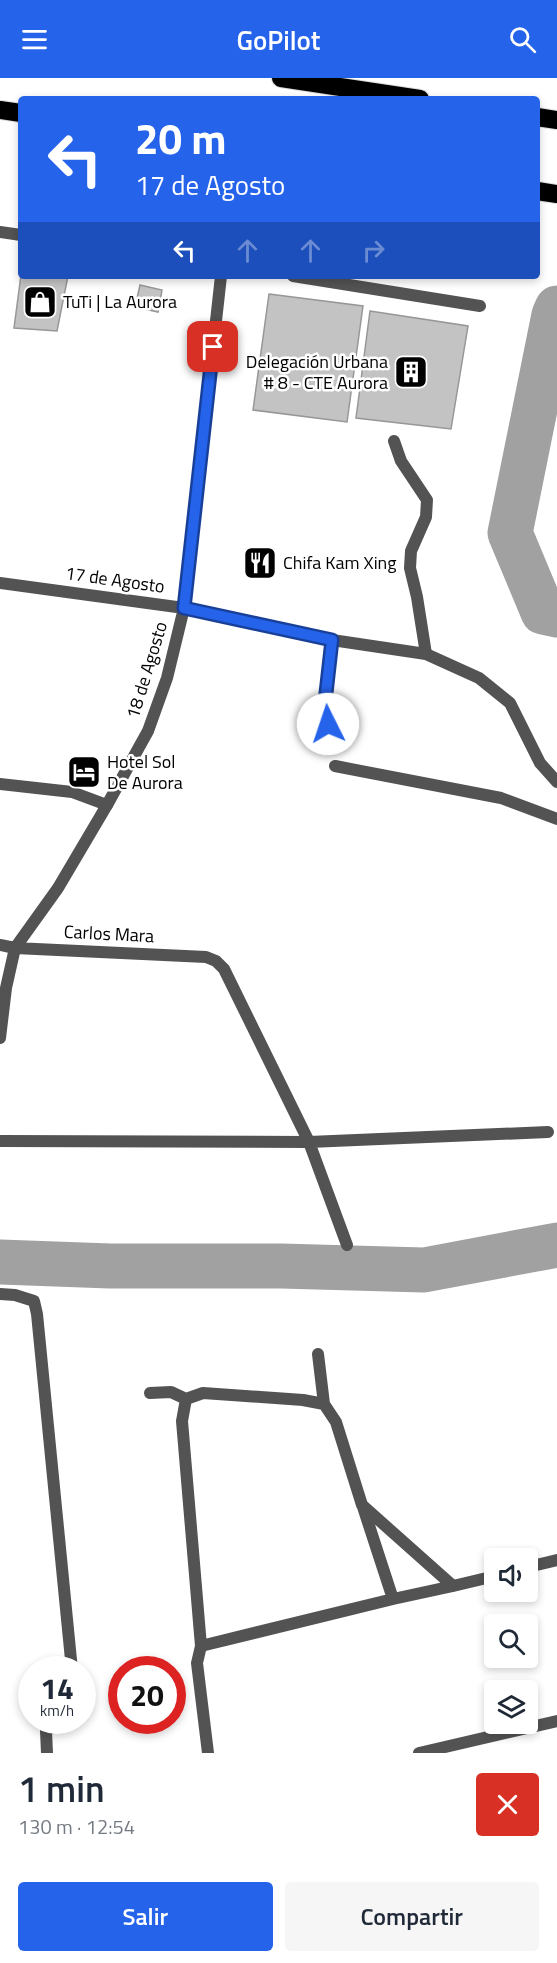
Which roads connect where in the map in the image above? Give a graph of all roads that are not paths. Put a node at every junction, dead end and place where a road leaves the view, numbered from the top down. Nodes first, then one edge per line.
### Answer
1 (281, 78) edge
2 (400, 96) edge
3 (0, 110) edge
4 (18, 113) edge
5 (540, 117) edge
6 (557, 120) edge
7 (0, 231) edge
8 (18, 234) edge
9 (221, 279) edge
10 (311, 279) edge
11 (480, 306) dead end
12 (394, 441) dead end
13 (0, 583) edge
14 (184, 608) junction
15 (332, 640) junction
16 (426, 654) junction
17 (328, 724) dead end
18 (335, 766) dead end
19 (557, 782) edge
20 (0, 784) edge
21 (108, 805) junction
22 (557, 819) edge
23 (0, 945) edge
24 (15, 948) junction
25 (0, 1038) edge
26 (548, 1132) dead end
27 (0, 1141) edge
28 (309, 1142) junction
29 (347, 1245) dead end
30 (0, 1294) edge
31 (318, 1354) dead end
32 (150, 1393) dead end
33 (186, 1399) junction
34 (324, 1404) junction
35 (362, 1504) junction
36 (557, 1560) edge
37 (538, 1565) edge
38 (484, 1579) edge
39 (453, 1586) junction
40 (393, 1599) junction
41 (201, 1646) junction
42 (71, 1656) edge
43 (557, 1721) edge
44 (46, 1734) edge
45 (47, 1753) edge
46 (208, 1753) edge
47 (419, 1753) edge

1 - 2 highway
3 - 4 highway
5 - 6 highway
7 - 8 street
9 - 14 street, 18 de Agosto
10 - 11 street
12 - 16 street
13 - 14 street, 17 de Agosto
14 - 15 street, 17 de Agosto
14 - 21 street, 18 de Agosto
15 - 16 street, 17 de Agosto
15 - 17 street
16 - 19 street, 17 de Agosto
18 - 22 street
20 - 21 street
21 - 24 street, 18 de Agosto
23 - 24 street, Carlos Mara
24 - 25 street, 18 de Agosto
24 - 28 street, Carlos Mara
26 - 28 street
27 - 28 street
28 - 29 street
30 - 42 street
31 - 34 street
32 - 33 street
33 - 34 street
33 - 41 street
34 - 35 street
35 - 39 street
35 - 40 street
36 - 37 street
38 - 39 street
39 - 40 street
40 - 41 street
41 - 46 street
43 - 47 street
44 - 45 street

